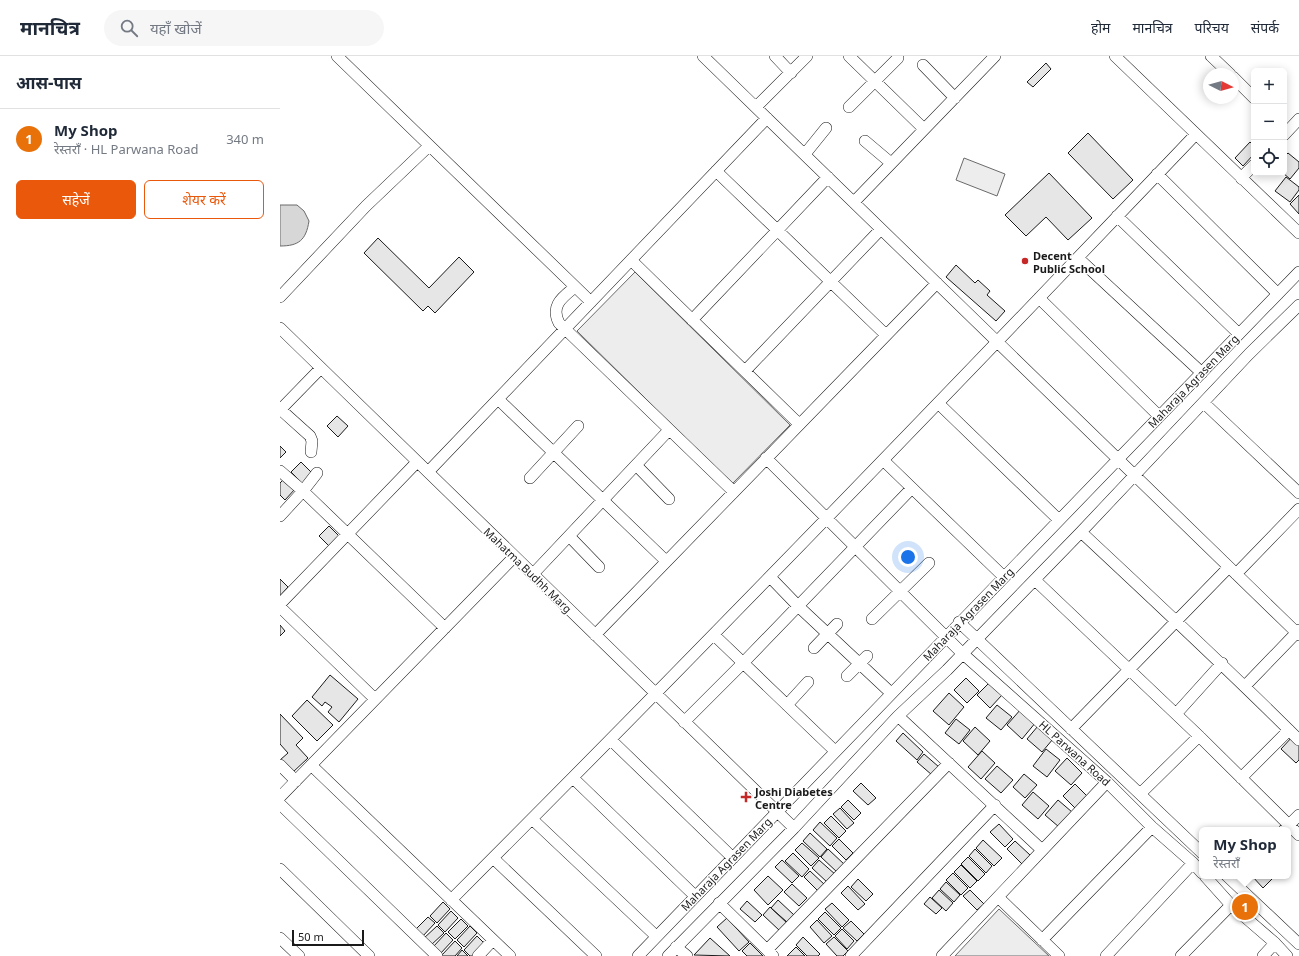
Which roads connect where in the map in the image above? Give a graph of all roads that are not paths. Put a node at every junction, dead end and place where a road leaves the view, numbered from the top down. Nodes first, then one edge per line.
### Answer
1 (337, 56) edge
2 (703, 56) edge
3 (775, 56) edge
4 (808, 56) edge
5 (849, 56) edge
6 (993, 56) edge
7 (1115, 56) edge
8 (1211, 56) edge
9 (898, 58) dead end
10 (923, 65) dead end
11 (1224, 68) edge
12 (791, 73) junction
13 (875, 81) junction
14 (1239, 83) edge
15 (1251, 95) edge
16 (955, 98) junction
17 (756, 107) junction
18 (849, 107) dead end
19 (767, 118) junction
20 (1299, 119) edge
21 (826, 128) dead end
22 (924, 129) junction
23 (1287, 129) edge
24 (1196, 134) junction
25 (865, 140) dead end
26 (430, 146) junction
27 (805, 154) junction
28 (891, 163) junction
29 (1251, 168) edge
30 (716, 171) junction
31 (1157, 174) junction
32 (828, 177) junction
33 (1242, 179) junction
34 (854, 202) junction
35 (1117, 216) junction
36 (881, 229) junction
37 (777, 230) junction
38 (1299, 233) edge
39 (1078, 258) junction
40 (631, 260) junction
41 (1299, 272) edge
42 (831, 282) junction
43 (937, 283) junction
44 (575, 286) junction
45 (1278, 294) junction
46 (280, 297) edge
47 (1039, 298) junction
48 (591, 302) junction
49 (1299, 305) edge
50 (692, 320) junction
51 (280, 328) edge
52 (565, 329) junction
53 (1239, 334) junction
54 (886, 335) junction
55 (997, 342) junction
56 (321, 368) junction
57 (745, 372) junction
58 (1202, 373) junction
59 (498, 399) junction
60 (938, 403) junction
61 (1204, 403) junction
62 (280, 410) edge
63 (1160, 416) junction
64 (799, 424) junction
65 (578, 426) dead end
66 (669, 430) junction
67 (311, 452) dead end
68 (553, 453) junction
69 (766, 458) junction
70 (1118, 459) junction
71 (883, 460) junction
72 (417, 462) junction
73 (636, 465) junction
74 (280, 471) edge
75 (428, 472) junction
76 (317, 473) dead end
77 (1134, 476) junction
78 (530, 478) dead end
79 (912, 488) junction
80 (303, 491) junction
81 (734, 492) junction
82 (1299, 493) edge
83 (669, 499) dead end
84 (603, 500) junction
85 (1299, 509) edge
86 (280, 516) edge
87 (827, 518) junction
88 (1059, 520) junction
89 (1081, 532) junction
90 (347, 534) junction
91 (569, 536) junction
92 (855, 547) junction
93 (514, 556) junction
94 (666, 561) junction
95 (929, 563) dead end
96 (599, 567) dead end
97 (1232, 570) junction
98 (533, 574) junction
99 (770, 577) junction
100 (1004, 577) junction
101 (1035, 580) junction
102 (900, 591) junction
103 (280, 606) edge
104 (798, 606) junction
105 (872, 619) dead end
106 (959, 622) junction
107 (1176, 622) junction
108 (837, 624) dead end
109 (445, 628) junction
110 (1298, 633) edge
111 (828, 634) junction
112 (594, 635) junction
113 (714, 635) junction
114 (946, 636) junction
115 (976, 639) junction
116 (814, 648) dead end
117 (962, 653) junction
118 (863, 660) junction
119 (743, 663) junction
120 (1222, 663) junction
121 (1129, 670) junction
122 (847, 676) dead end
123 (808, 682) dead end
124 (1245, 686) junction
125 (891, 693) junction
126 (656, 695) junction
127 (375, 700) junction
128 (787, 705) junction
129 (1176, 714) junction
130 (898, 716) junction
131 (684, 722) junction
132 (1071, 729) junction
133 (1289, 730) junction
134 (1199, 736) junction
135 (612, 740) junction
136 (1299, 740) edge
137 (835, 751) junction
138 (949, 763) junction
139 (280, 765) edge
140 (311, 765) junction
141 (573, 778) junction
142 (1241, 778) junction
143 (296, 781) junction
144 (1107, 782) junction
145 (1140, 794) junction
146 (280, 797) edge
147 (280, 804) edge
148 (995, 805) junction
149 (776, 812) junction
150 (1299, 815) edge
151 (532, 819) junction
152 (1152, 827) junction
153 (1286, 827) edge
154 (1288, 827) edge
155 (794, 828) junction
156 (1042, 850) junction
157 (1199, 850) edge
158 (493, 858) junction
159 (733, 858) junction
160 (1193, 863) junction
161 (280, 869) edge
162 (1199, 870) edge
163 (1208, 879) edge
164 (1234, 879) edge
165 (695, 896) junction
166 (998, 898) junction
167 (451, 900) junction
168 (719, 903) junction
169 (1231, 904) junction
170 (656, 936) junction
171 (280, 938) edge
172 (493, 940) junction
173 (1042, 940) junction
174 (1275, 943) junction
175 (1299, 944) edge
176 (676, 947) junction
177 (770, 953) edge
178 (299, 956) edge
179 (369, 956) edge
180 (437, 956) edge
181 (478, 956) edge
182 (510, 956) edge
183 (596, 956) edge
184 (638, 956) edge
185 (668, 956) edge
186 (687, 956) edge
187 (851, 956) edge
188 (942, 956) edge
189 (1059, 956) edge
190 (1106, 956) edge
191 (1181, 956) edge
192 (1263, 956) edge
193 (1287, 956) edge

1 - 26 street
2 - 17 street
3 - 12 street
4 - 12 street
5 - 13 street
6 - 16 street
7 - 24 street
8 - 11 street
9 - 13 street
10 - 16 street
12 - 17 street
13 - 18 street
13 - 22 street
14 - 15 street
16 - 22 street
17 - 19 street
19 - 27 street
19 - 30 street
20 - 23 street
21 - 27 street
22 - 28 street
24 - 31 street
24 - 33 street
25 - 28 street
26 - 44 street
26 - 46 street
27 - 32 street
28 - 34 street
29 - 33 street
30 - 37 street
30 - 40 street
31 - 35 street
31 - 45 street
32 - 34 street
32 - 37 street
33 - 38 street
34 - 36 street
35 - 39 street
35 - 53 street
36 - 42 street
36 - 43 street
37 - 42 street
37 - 50 street
39 - 47 street
39 - 58 street
40 - 48 street
40 - 50 street
41 - 45 street, Maharaja Agrasen Marg
42 - 54 street
42 - 57 street
43 - 54 street
43 - 55 street
44 - 48 street
44 - 52 street
45 - 53 street, Maharaja Agrasen Marg
47 - 55 street
47 - 63 street
48 - 52 street
49 - 61 street, Maharaja Agrasen Marg
50 - 57 street
51 - 56 street, Mahatma Budhh Marg
52 - 59 street
52 - 66 street
53 - 58 street, Maharaja Agrasen Marg
54 - 64 street
55 - 60 street
55 - 70 street
56 - 62 street
56 - 72 street, Mahatma Budhh Marg
57 - 64 street
58 - 63 street, Maharaja Agrasen Marg
59 - 68 street
59 - 75 street
60 - 71 street
60 - 88 street
61 - 77 street, Maharaja Agrasen Marg
61 - 82 street
62 - 67 street
63 - 70 street, Maharaja Agrasen Marg
64 - 69 street
65 - 68 street
66 - 73 street
66 - 81 street
68 - 78 street
68 - 84 street
69 - 81 street
69 - 87 street, HL Parwana Road
70 - 77 street
70 - 88 street, Maharaja Agrasen Marg
71 - 79 street
71 - 87 street
72 - 75 street, Mahatma Budhh Marg
72 - 90 street
73 - 83 street
73 - 84 street
74 - 80 street
75 - 93 street, Mahatma Budhh Marg
76 - 80 street
77 - 89 street, Maharaja Agrasen Marg
77 - 97 street
79 - 92 street
79 - 100 street
80 - 86 street
80 - 90 street
81 - 94 street
84 - 91 street
84 - 94 street
85 - 97 street
87 - 92 street, HL Parwana Road
87 - 99 street
88 - 100 street, Maharaja Agrasen Marg
89 - 101 street, Maharaja Agrasen Marg
89 - 107 street
90 - 103 street
90 - 109 street
91 - 96 street
91 - 98 street
92 - 102 street, HL Parwana Road
92 - 104 street
93 - 98 street, Mahatma Budhh Marg
93 - 109 street
94 - 112 street
95 - 102 street
97 - 107 street
97 - 110 street
98 - 112 street, Mahatma Budhh Marg
99 - 104 street
99 - 113 street
100 - 106 street, Maharaja Agrasen Marg
101 - 115 street, Maharaja Agrasen Marg
101 - 121 street
102 - 105 street
102 - 114 street, HL Parwana Road
103 - 127 street
104 - 111 street
104 - 119 street
106 - 114 street, Maharaja Agrasen Marg
106 - 115 street, HL Parwana Road
107 - 120 street
107 - 121 street
108 - 111 street
109 - 127 street
110 - 124 street
111 - 116 street
111 - 118 street
112 - 126 street, Mahatma Budhh Marg
113 - 119 street
113 - 126 street
114 - 117 street, HL Parwana Road
114 - 125 street, Maharaja Agrasen Marg
115 - 117 street, Maharaja Agrasen Marg
115 - 132 street, HL Parwana Road
117 - 130 street, Maharaja Agrasen Marg
117 - 144 street, HL Parwana Road
118 - 122 street
118 - 125 street
119 - 128 street
119 - 131 street
120 - 124 street
120 - 129 street
121 - 129 street
121 - 132 street
123 - 128 street
124 - 133 street
125 - 137 street, Maharaja Agrasen Marg
126 - 131 street, Mahatma Budhh Marg
126 - 135 street
127 - 140 street
128 - 137 street
129 - 134 street
130 - 138 street
130 - 155 street, Maharaja Agrasen Marg
131 - 149 street, Mahatma Budhh Marg
132 - 145 street, HL Parwana Road
133 - 136 street
133 - 142 street
134 - 142 street
134 - 145 street
135 - 141 street
135 - 159 street
137 - 149 street, Maharaja Agrasen Marg
138 - 148 street
138 - 177 street
139 - 143 street
140 - 143 street
140 - 167 street
141 - 151 street
141 - 165 street
142 - 153 street
143 - 146 street
144 - 152 street, HL Parwana Road
144 - 156 street
145 - 157 street, HL Parwana Road
147 - 180 street
148 - 156 street
148 - 187 street
149 - 155 street, Mahatma Budhh Marg
149 - 159 street, Maharaja Agrasen Marg
150 - 154 street
151 - 158 street
151 - 170 street
152 - 160 street, HL Parwana Road
152 - 173 street
155 - 168 street, Maharaja Agrasen Marg
156 - 166 street
158 - 167 street
158 - 183 street
159 - 165 street, Maharaja Agrasen Marg
160 - 162 street, HL Parwana Road
160 - 190 street
161 - 179 street
163 - 169 street
164 - 175 street
165 - 170 street, Maharaja Agrasen Marg
166 - 173 street
166 - 188 street
167 - 172 street
168 - 176 street, Maharaja Agrasen Marg
168 - 177 street
169 - 174 street
169 - 191 street
170 - 184 street, Maharaja Agrasen Marg
171 - 178 street
172 - 181 street
172 - 182 street
173 - 189 street
174 - 192 street
174 - 193 street
176 - 185 street, Maharaja Agrasen Marg
176 - 186 street

